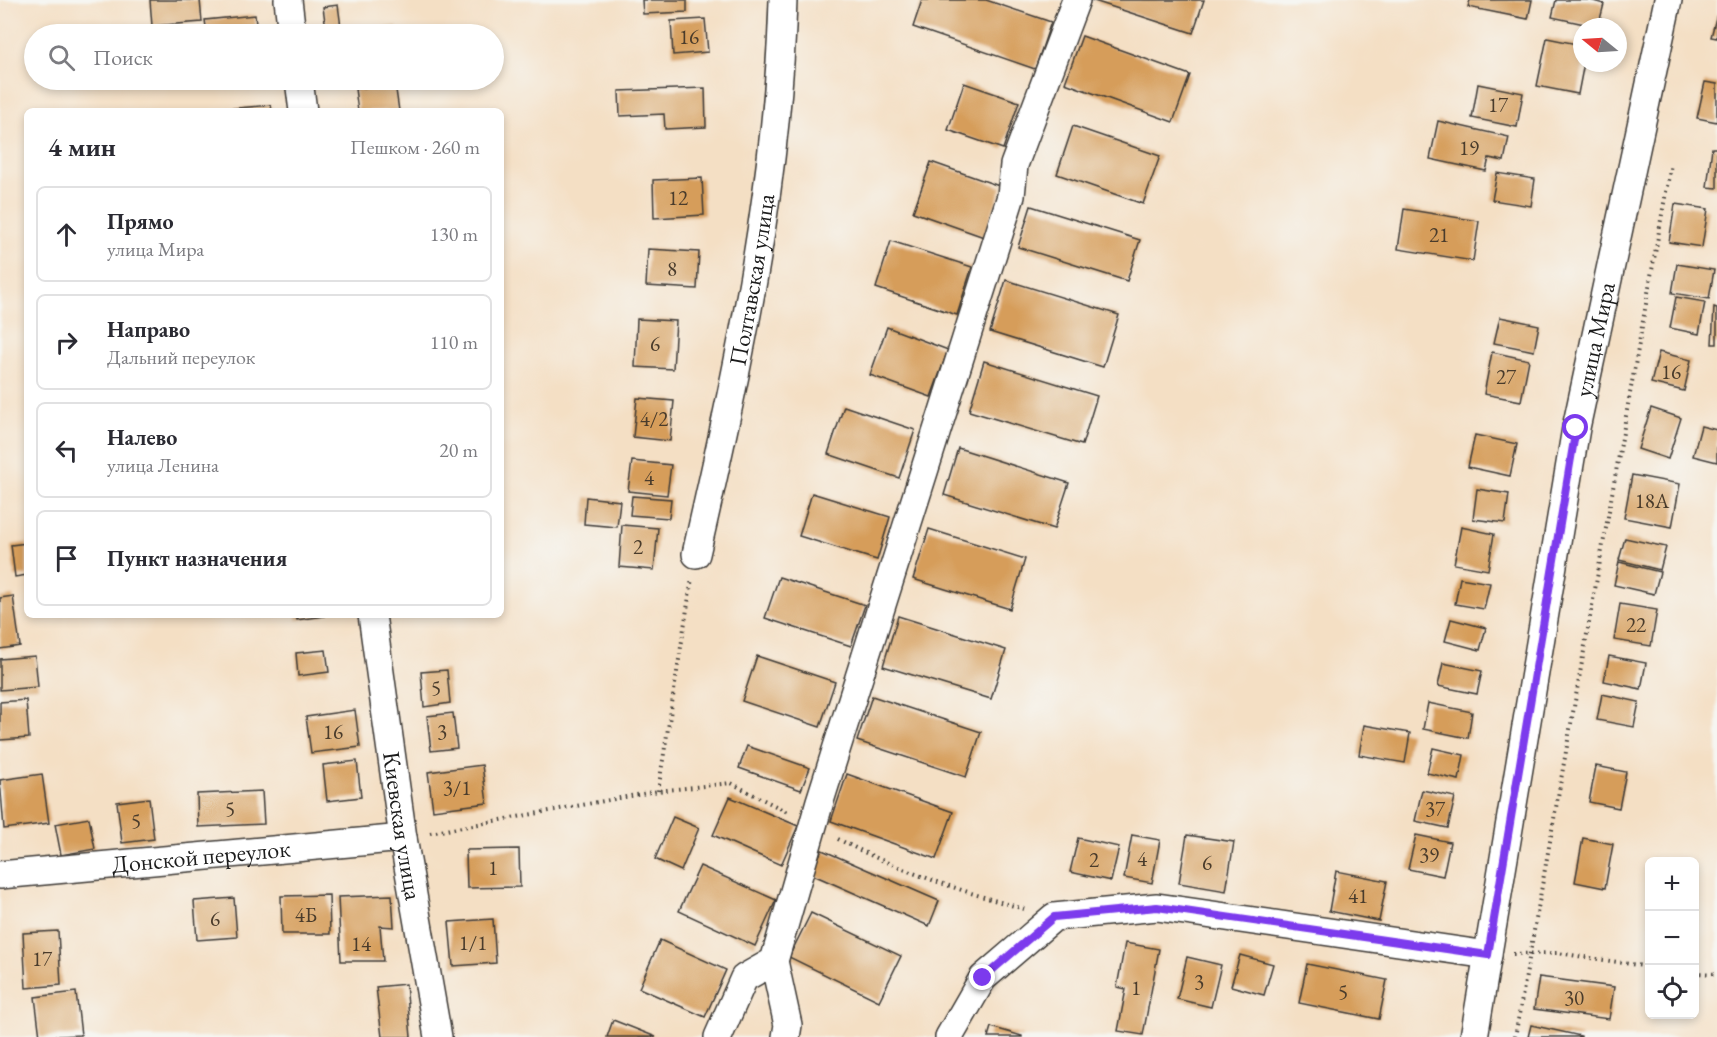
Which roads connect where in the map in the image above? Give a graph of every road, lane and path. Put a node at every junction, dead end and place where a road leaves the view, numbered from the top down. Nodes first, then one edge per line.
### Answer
1 (288, 0) edge
2 (783, 0) edge
3 (1076, 0) edge
4 (1668, 0) edge
5 (291, 24) edge
6 (300, 90) edge
7 (303, 108) edge
8 (1671, 164) dead end
9 (696, 554) joint
10 (372, 618) edge
11 (731, 783) dead end
12 (658, 791) junction
13 (403, 838) junction
14 (875, 859) dead end
15 (0, 874) edge
16 (1054, 917) junction
17 (1530, 954) junction
18 (1488, 955) junction
19 (774, 961) junction
20 (1645, 966) edge
21 (1699, 973) edge
22 (1717, 974) edge
23 (438, 1037) edge
24 (718, 1037) edge
25 (786, 1037) edge
26 (949, 1037) edge
27 (1474, 1037) edge
28 (1515, 1037) edge

1 - 5 street
2 - 9 street, Полтавская улица
3 - 19 street
4 - 18 street, улица Мира
6 - 7 street
8 - 17 path
9 - 12 path
10 - 13 street, Киевская улица
11 - 12 path
12 - 13 path
13 - 15 street, Донской переулок
13 - 23 street, Киевская улица
14 - 16 path
16 - 18 street
16 - 26 street
17 - 18 path
17 - 20 path
17 - 28 path
18 - 27 street, улица Мира
19 - 24 street
19 - 25 street
21 - 22 path

